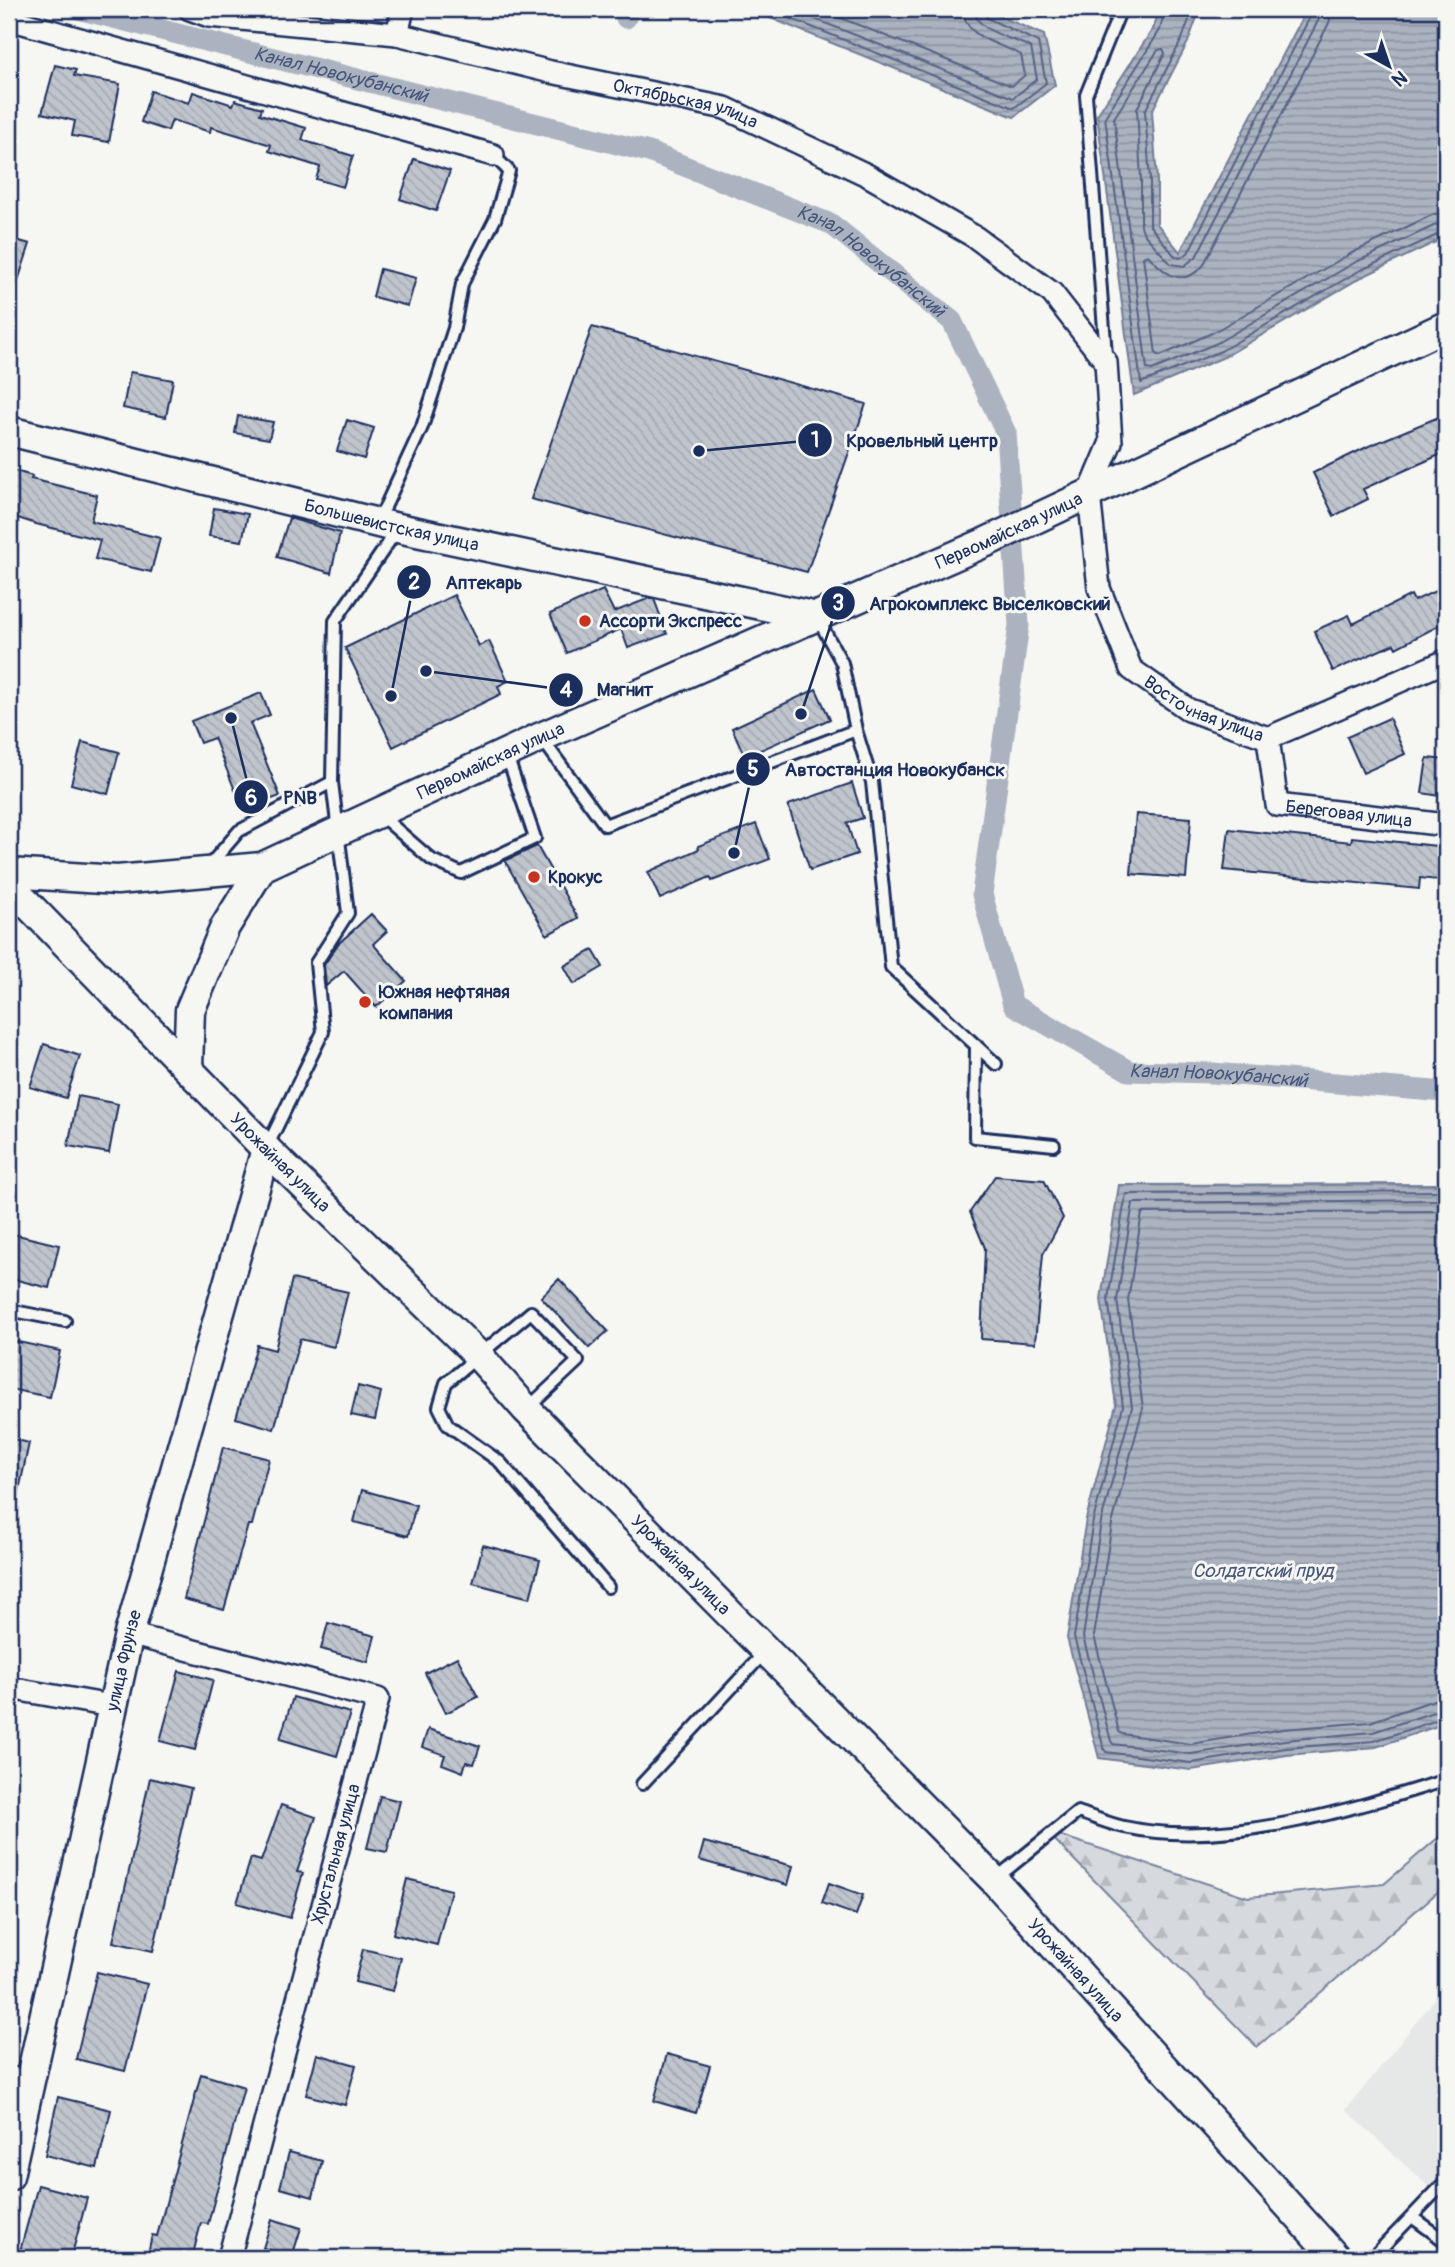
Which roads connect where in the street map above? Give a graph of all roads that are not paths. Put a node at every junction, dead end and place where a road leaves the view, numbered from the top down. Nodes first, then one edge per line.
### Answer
1 (190, 9) edge
2 (403, 9) edge
3 (1121, 9) edge
4 (9, 19) edge
5 (397, 34) junction
6 (493, 155) joint
7 (1446, 326) edge
8 (1106, 362) junction
9 (9, 431) edge
10 (1089, 494) junction
11 (388, 526) junction
12 (817, 617) junction
13 (1446, 661) edge
14 (856, 730) junction
15 (541, 737) junction
16 (1268, 738) junction
17 (506, 753) junction
18 (332, 782) junction
19 (376, 812) junction
20 (1446, 825) edge
21 (336, 831) junction
22 (262, 867) junction
23 (204, 872) junction
24 (9, 873) edge
25 (9, 885) edge
26 (976, 1045) junction
27 (996, 1064) dead end
28 (188, 1067) junction
29 (1054, 1145) dead end
30 (266, 1149) junction
31 (9, 1310) edge
32 (65, 1321) dead end
33 (479, 1356) junction
34 (526, 1409) junction
35 (608, 1587) dead end
36 (129, 1634) junction
37 (767, 1650) junction
38 (9, 1688) edge
39 (111, 1706) junction
40 (1446, 1780) edge
41 (642, 1784) dead end
42 (994, 1880) junction
43 (19, 2080) edge
44 (9, 2176) edge
45 (1446, 2181) edge
46 (1412, 2217) junction
47 (1446, 2242) edge
48 (229, 2258) edge
49 (1336, 2258) edge
50 (1372, 2258) edge

1 - 5 street, Октябрьская улица
2 - 5 street
3 - 8 lane
4 - 6 street
5 - 8 street, Октябрьская улица
6 - 11 lane
7 - 10 main road, Первомайская улица
8 - 10 street
9 - 11 main road, Большевистская улица
10 - 12 main road, Первомайская улица
10 - 16 street, Восточная улица
11 - 12 main road, Большевистская улица
11 - 18 lane
12 - 14 lane
12 - 15 main road, Первомайская улица
13 - 16 street, Восточная улица
14 - 15 lane
14 - 26 lane
15 - 17 main road, Первомайская улица
16 - 20 street, Береговая улица
17 - 19 main road, Первомайская улица
17 - 19 lane
18 - 21 lane
18 - 23 lane
19 - 21 main road, Первомайская улица
21 - 22 main road, Первомайская улица
21 - 30 lane
22 - 23 main road, Первомайская улица
22 - 28 main road
23 - 24 main road, Первомайская улица
25 - 28 main road, Урожайная улица
26 - 27 lane
26 - 29 lane
28 - 30 main road, Урожайная улица
30 - 33 main road, Урожайная улица
30 - 36 main road, улица Фрунзе
31 - 32 lane
33 - 34 main road, Урожайная улица
33 - 34 lane
33 - 35 lane
34 - 37 main road, Урожайная улица
36 - 39 main road, улица Фрунзе
36 - 48 street, Хрустальная улица
37 - 41 lane
37 - 42 main road, Урожайная улица
38 - 39 street
39 - 43 main road, улица Фрунзе
40 - 42 lane
42 - 49 main road, Урожайная улица
43 - 44 main road, улица Фрунзе
45 - 46 lane
46 - 47 lane
46 - 50 lane

